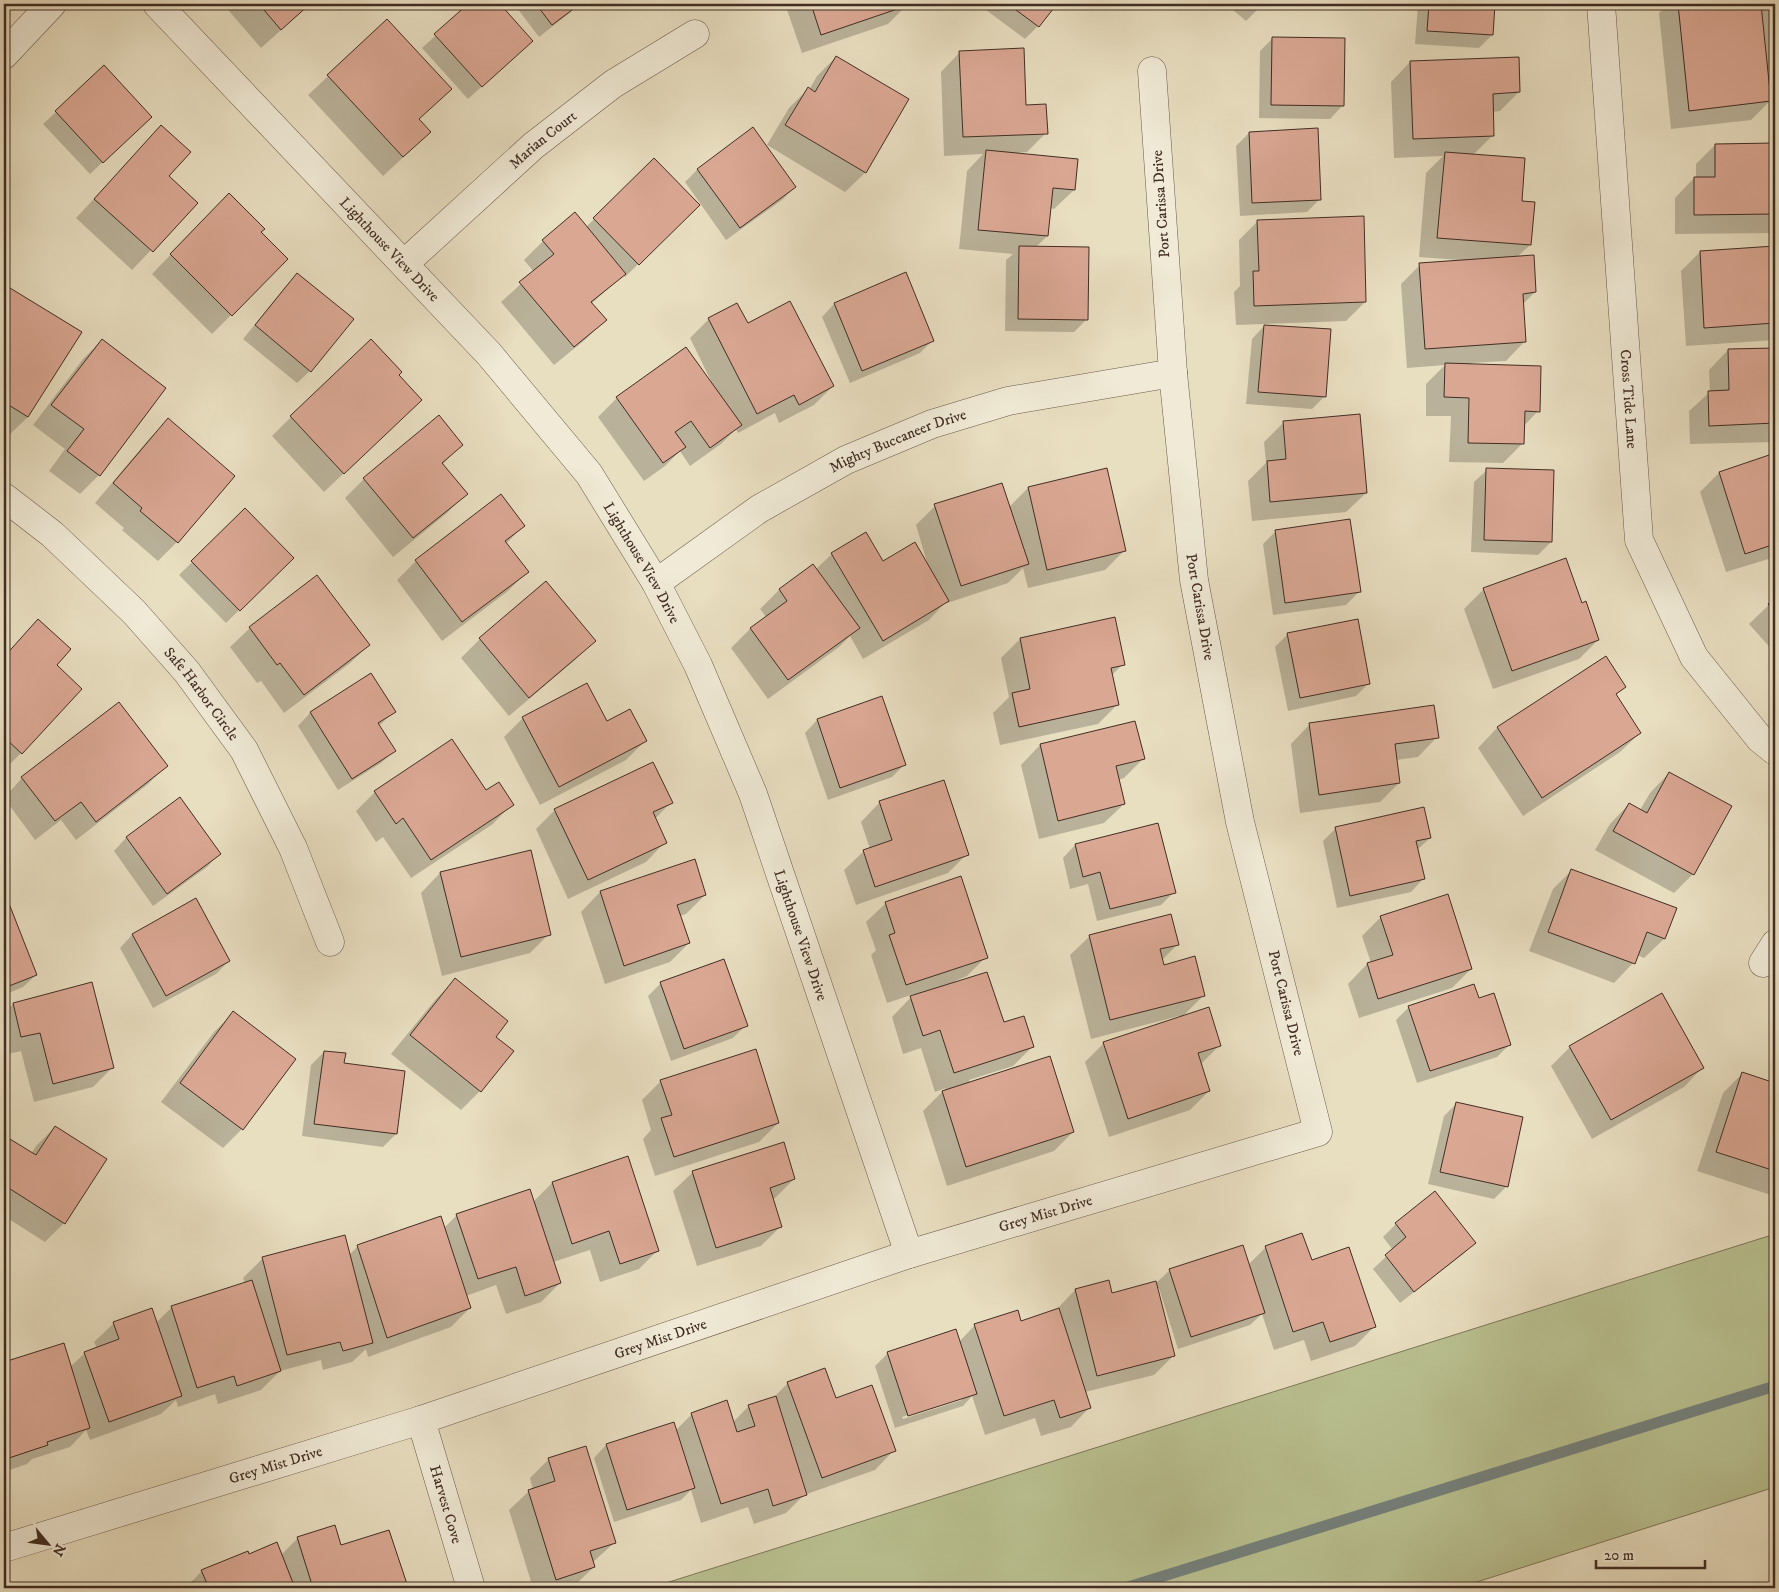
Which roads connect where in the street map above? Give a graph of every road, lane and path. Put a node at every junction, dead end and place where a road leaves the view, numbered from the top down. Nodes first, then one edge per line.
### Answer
1 (52, 4) edge
2 (157, 4) edge
3 (1601, 4) edge
4 (695, 34) dead end
5 (4, 55) edge
6 (1152, 71) dead end
7 (404, 263) junction
8 (1172, 373) junction
9 (4, 497) edge
10 (656, 583) junction
11 (1775, 751) edge
12 (330, 942) dead end
13 (1318, 1132) joint
14 (909, 1254) junction
15 (421, 1420) junction
16 (4, 1548) edge
17 (471, 1588) edge

1 - 5 street
2 - 7 street, Lighthouse View Drive
3 - 11 street, Cross Tide Lane
4 - 7 street, Marian Court
6 - 8 street, Port Carissa Drive
7 - 10 street, Lighthouse View Drive
8 - 10 street, Mighty Buccaneer Drive
8 - 13 street, Port Carissa Drive
9 - 12 street, Safe Harbor Circle
10 - 14 street, Lighthouse View Drive
13 - 14 street, Grey Mist Drive
14 - 15 street, Grey Mist Drive
15 - 16 street, Grey Mist Drive
15 - 17 street, Harvest Cove

